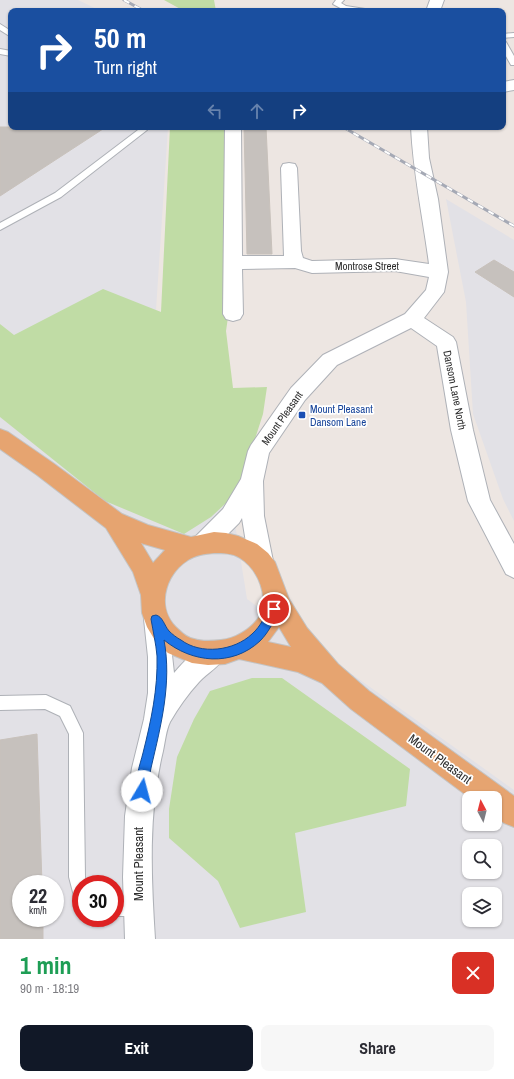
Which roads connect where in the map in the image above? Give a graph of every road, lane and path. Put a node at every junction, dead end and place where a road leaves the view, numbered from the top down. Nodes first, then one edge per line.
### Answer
1 (340, 0) edge
2 (344, 8) edge
3 (0, 26) edge
4 (8, 33) edge
5 (506, 49) edge
6 (514, 63) edge
7 (143, 130) edge
8 (232, 130) edge
9 (419, 130) edge
10 (289, 168) dead end
11 (0, 227) edge
12 (295, 262) junction
13 (233, 263) junction
14 (439, 272) junction
15 (233, 314) dead end
16 (412, 319) junction
17 (0, 438) edge
18 (252, 481) junction
19 (114, 521) junction
20 (196, 545) junction
21 (261, 561) junction
22 (513, 563) edge
23 (152, 593) junction
24 (275, 593) junction
25 (156, 619) junction
26 (241, 648) junction
27 (213, 654) junction
28 (330, 674) junction
29 (0, 703) edge
30 (157, 718) junction
31 (483, 791) edge
32 (502, 805) edge
33 (514, 813) edge
34 (77, 875) edge
35 (127, 908) edge
36 (140, 939) edge

1 - 2 lane
3 - 4 lane
5 - 6 lane
7 - 11 lane
8 - 13 street
9 - 14 street
10 - 12 street
12 - 13 street, Montrose Street
12 - 14 street, Montrose Street
13 - 15 street
14 - 16 street
16 - 18 street, Mount Pleasant
16 - 22 street, Dansom Lane North
17 - 19 highway
18 - 20 street, Mount Pleasant
18 - 21 street, Mount Pleasant
19 - 20 highway
19 - 23 highway
20 - 21 highway
20 - 23 highway
21 - 24 highway
23 - 25 highway
24 - 26 highway
24 - 28 highway
25 - 27 highway
25 - 30 street, Mount Pleasant
26 - 27 highway
26 - 28 highway
27 - 30 street, Mount Pleasant
28 - 31 highway, Mount Pleasant
29 - 34 lane
30 - 35 street, Mount Pleasant
32 - 33 highway, Mount Pleasant
35 - 36 street, Mount Pleasant

